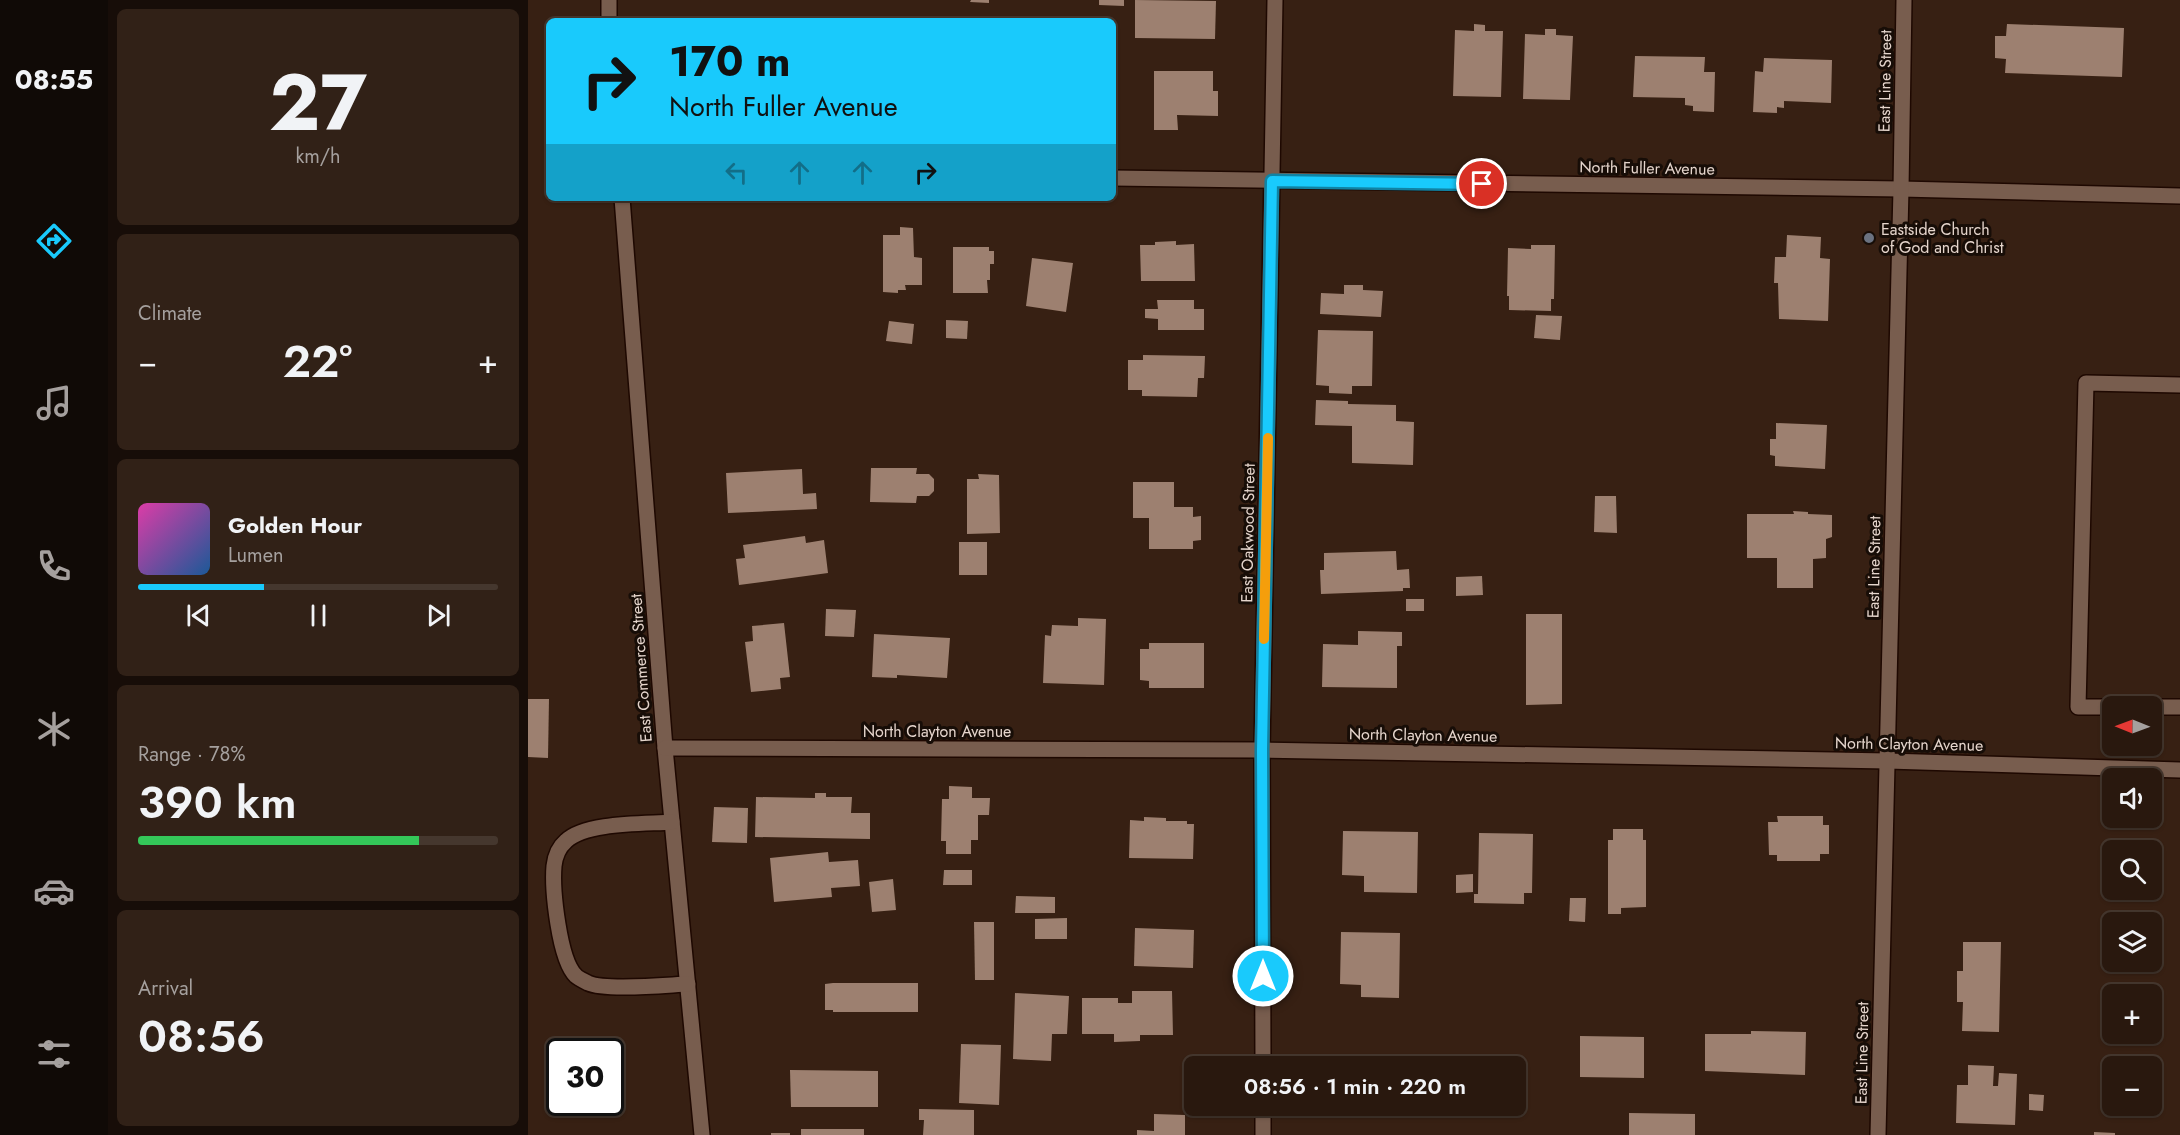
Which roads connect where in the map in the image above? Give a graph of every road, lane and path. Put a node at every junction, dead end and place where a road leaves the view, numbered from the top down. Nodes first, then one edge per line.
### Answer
1 (609, 0) edge
2 (1275, 0) edge
3 (1904, 0) edge
4 (609, 18) edge
5 (1116, 178) edge
6 (1272, 181) junction
7 (1901, 189) junction
8 (2180, 196) edge
9 (622, 201) edge
10 (2180, 385) edge
11 (2102, 707) edge
12 (2162, 707) edge
13 (2180, 707) edge
14 (665, 748) junction
15 (1262, 750) junction
16 (1888, 761) junction
17 (2180, 770) edge
18 (672, 822) junction
19 (688, 984) junction
20 (1263, 1056) edge
21 (1263, 1116) edge
22 (702, 1135) edge
23 (1263, 1135) edge
24 (1878, 1135) edge

1 - 4 street
2 - 6 street, East Oakwood Street
3 - 7 street, East Line Street
5 - 6 street, North Fuller Avenue
6 - 7 street, North Fuller Avenue
6 - 15 street, East Oakwood Street
7 - 8 street, North Fuller Avenue
7 - 16 street, East Line Street
9 - 14 street, East Commerce Street
10 - 11 street
12 - 13 street
14 - 15 street, North Clayton Avenue
14 - 18 street, East Commerce Street
15 - 16 street, North Clayton Avenue
15 - 20 street, East Oakwood Street
16 - 17 street, North Clayton Avenue
16 - 24 street, East Line Street
18 - 19 street, East Commerce Street
18 - 19 street
19 - 22 street, East Commerce Street
21 - 23 street

